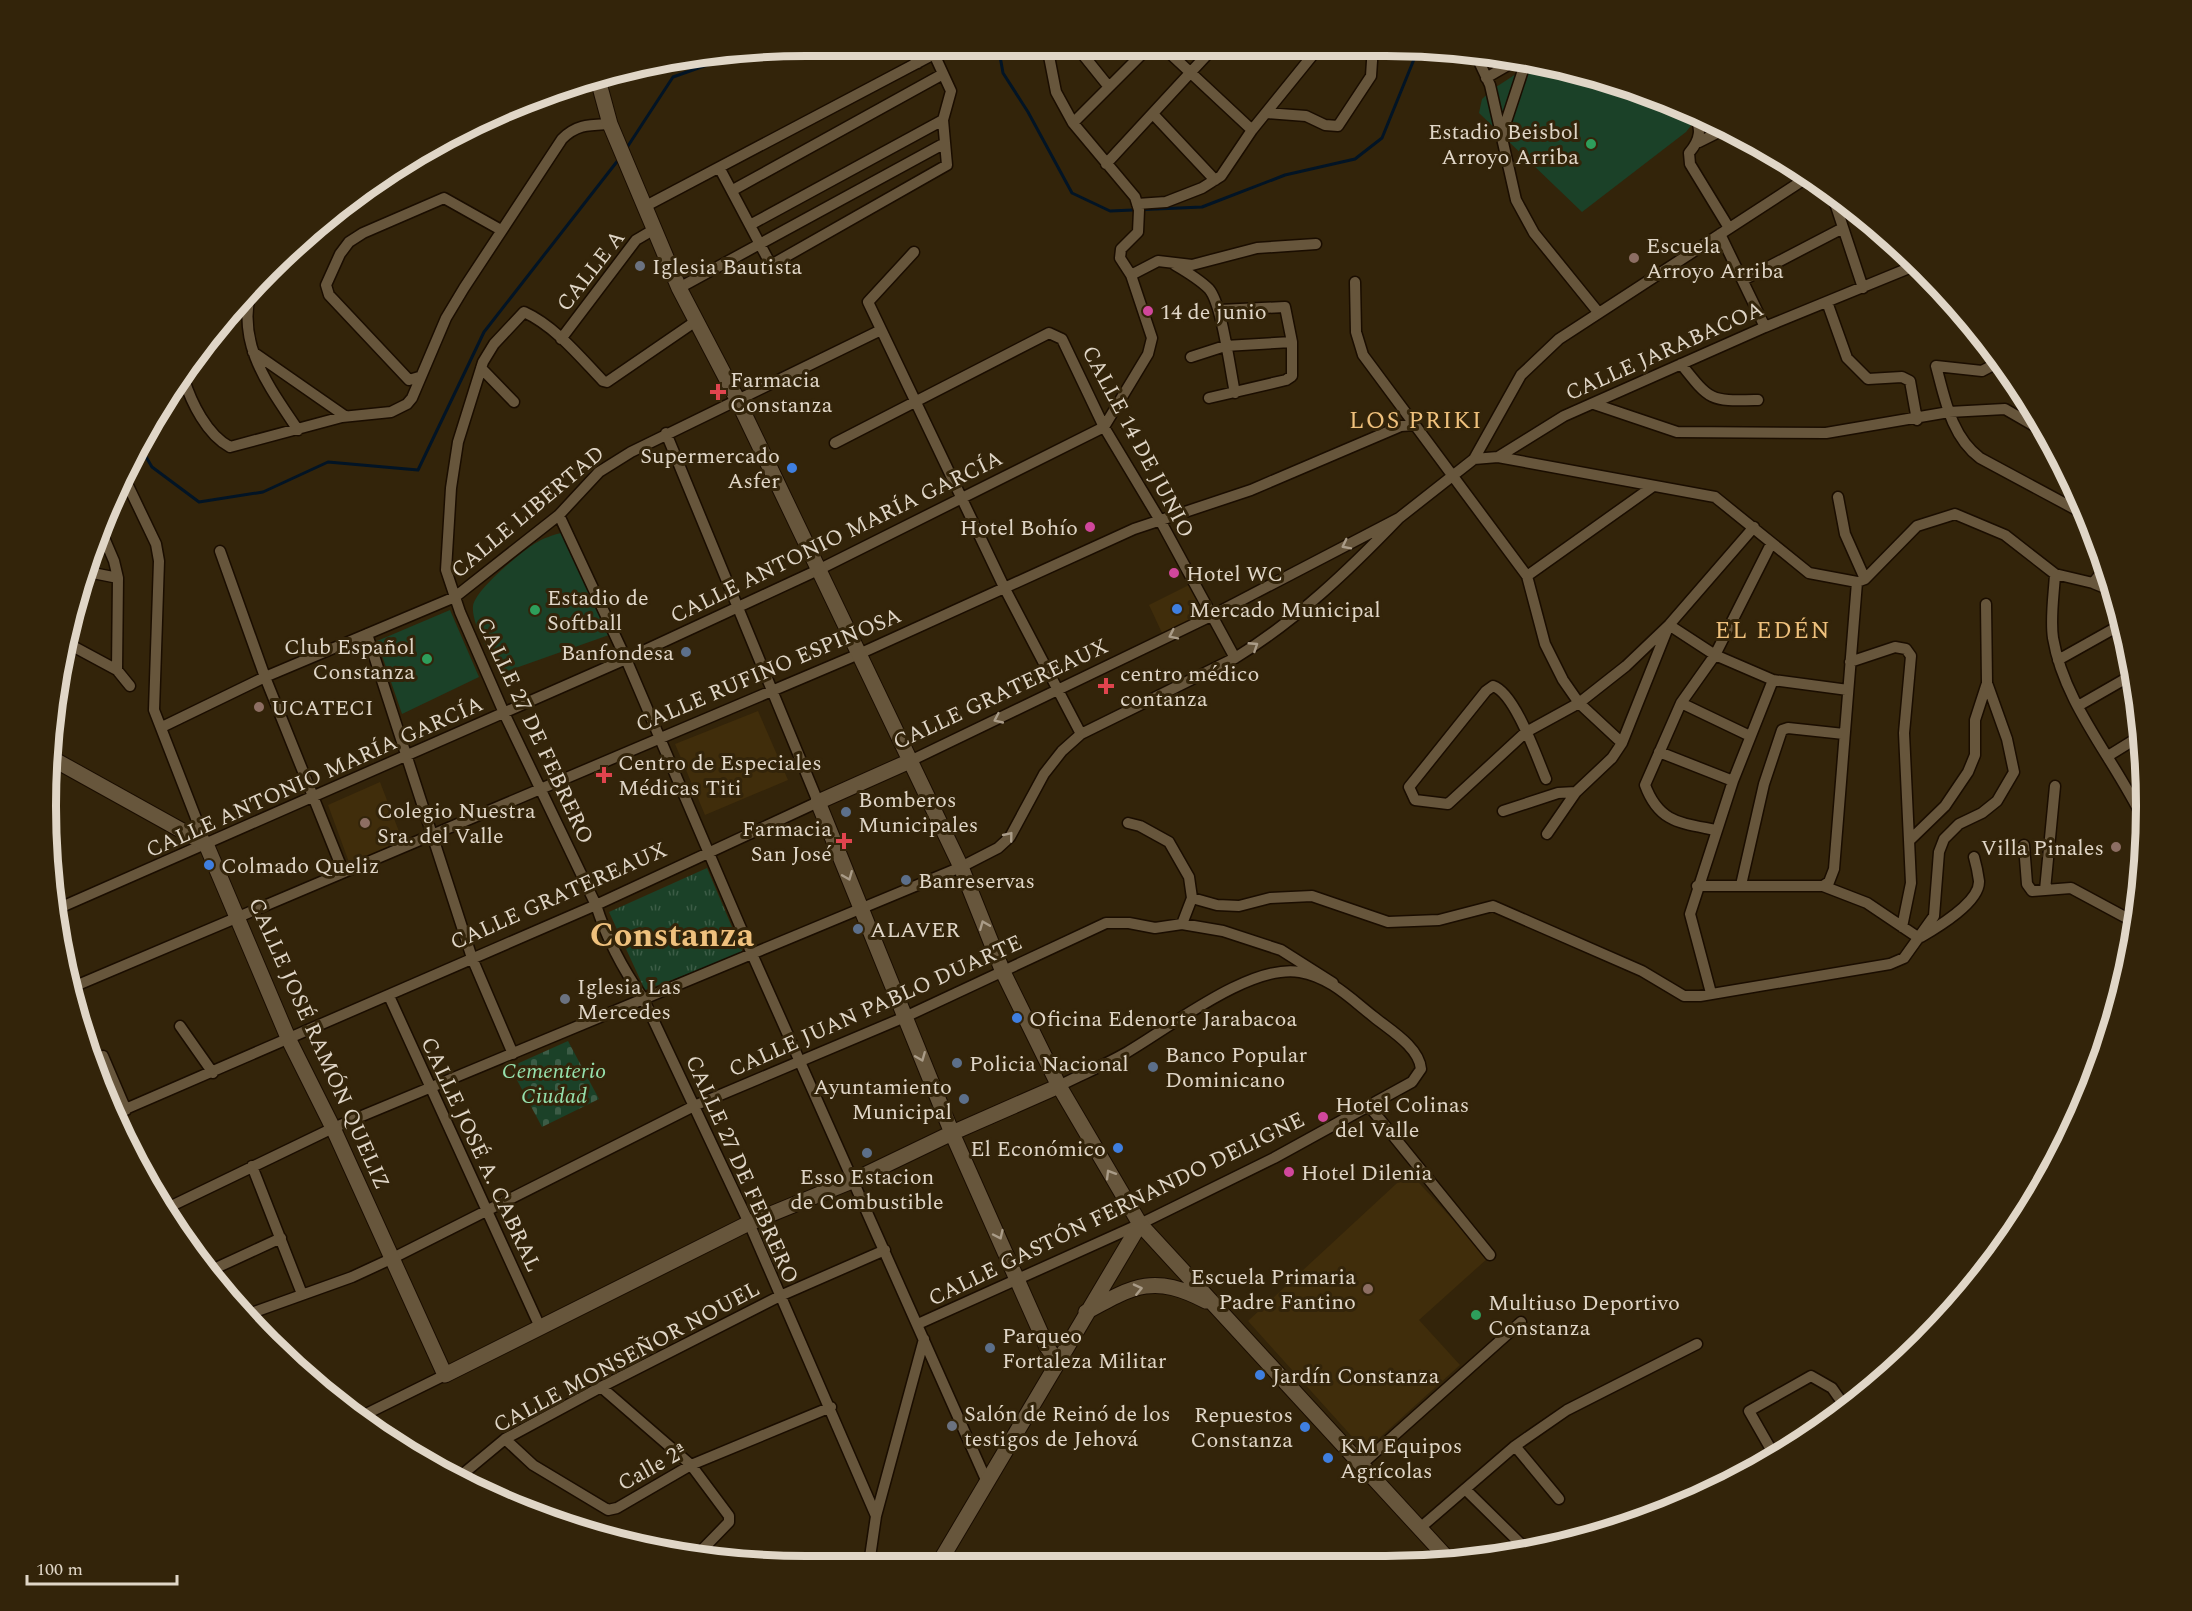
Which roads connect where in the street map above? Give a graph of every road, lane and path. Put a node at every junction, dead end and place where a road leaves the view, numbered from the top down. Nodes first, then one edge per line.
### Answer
1 (914, 56) edge
2 (930, 56) edge
3 (935, 56) edge
4 (1049, 56) edge
5 (1084, 56) edge
6 (1140, 56) edge
7 (1172, 56) edge
8 (1206, 56) edge
9 (1312, 56) edge
10 (1373, 56) edge
11 (1478, 61) edge
12 (918, 63) junction
13 (1507, 66) edge
14 (1524, 69) edge
15 (943, 74) junction
16 (1191, 74) junction
17 (1486, 78) junction
18 (599, 84) edge
19 (1109, 87) junction
20 (1153, 114) junction
21 (1267, 114) junction
22 (943, 120) junction
23 (1073, 123) junction
24 (610, 124) junction
25 (1698, 124) edge
26 (1252, 130) junction
27 (1717, 133) edge
28 (1501, 137) junction
29 (1699, 142) junction
30 (945, 143) junction
31 (1106, 164) junction
32 (720, 169) junction
33 (1215, 180) junction
34 (1802, 181) edge
35 (733, 190) junction
36 (1137, 204) junction
37 (1835, 205) edge
38 (644, 207) junction
39 (750, 225) junction
40 (1843, 228) junction
41 (501, 230) junction
42 (654, 230) junction
43 (1724, 231) junction
44 (760, 244) junction
45 (1316, 244) dead end
46 (914, 252) dead end
47 (1169, 261) junction
48 (1909, 268) edge
49 (1131, 275) junction
50 (1743, 280) junction
51 (1355, 282) dead end
52 (679, 288) junction
53 (1863, 288) junction
54 (250, 302) edge
55 (1827, 302) junction
56 (1219, 310) junction
57 (1598, 312) junction
58 (696, 321) junction
59 (1764, 327) junction
60 (881, 330) junction
61 (561, 339) junction
62 (1292, 342) junction
63 (1225, 346) junction
64 (251, 350) junction
65 (1191, 357) dead end
66 (1681, 364) junction
67 (1993, 365) edge
68 (481, 368) junction
69 (419, 377) junction
70 (186, 384) edge
71 (1235, 393) junction
72 (1209, 398) dead end
73 (737, 399) junction
74 (915, 400) junction
75 (1758, 400) dead end
76 (513, 402) dead end
77 (1594, 404) junction
78 (1949, 412) junction
79 (345, 416) junction
80 (1917, 420) junction
81 (1415, 425) junction
82 (2032, 425) edge
83 (1104, 427) junction
84 (298, 430) junction
85 (666, 434) junction
86 (835, 443) dead end
87 (1498, 457) junction
88 (1474, 459) junction
89 (1453, 476) junction
90 (128, 485) edge
91 (1652, 487) junction
92 (962, 497) junction
93 (1838, 497) dead end
94 (2075, 509) edge
95 (559, 515) junction
96 (1399, 518) junction
97 (1161, 522) junction
98 (1754, 527) junction
99 (105, 539) edge
100 (1771, 544) junction
101 (220, 550) dead end
102 (818, 570) junction
103 (92, 573) edge
104 (2055, 574) junction
105 (2100, 574) edge
106 (1527, 576) junction
107 (118, 578) junction
108 (1861, 581) junction
109 (2093, 583) junction
110 (1004, 587) junction
111 (2104, 588) edge
112 (454, 597) junction
113 (1986, 604) dead end
114 (737, 607) junction
115 (1211, 616) junction
116 (1669, 624) junction
117 (2115, 628) edge
118 (367, 634) junction
119 (73, 646) edge
120 (859, 654) junction
121 (1715, 655) junction
122 (1235, 658) junction
123 (626, 659) junction
124 (2058, 660) junction
125 (1850, 662) junction
126 (117, 670) junction
127 (265, 677) junction
128 (2125, 679) edge
129 (1773, 680) junction
130 (1987, 683) junction
131 (130, 686) dead end
132 (773, 690) junction
133 (1059, 690) junction
134 (1848, 690) junction
135 (1579, 703) junction
136 (1681, 703) junction
137 (2078, 706) junction
138 (504, 713) junction
139 (162, 727) junction
140 (1526, 732) junction
141 (1081, 734) junction
142 (1844, 734) junction
143 (1750, 736) junction
144 (660, 737) junction
145 (2133, 740) edge
146 (1622, 742) junction
147 (1659, 752) junction
148 (2108, 756) junction
149 (408, 757) junction
150 (57, 761) edge
151 (910, 761) junction
152 (1546, 779) dead end
153 (1733, 781) junction
154 (2055, 786) dead end
155 (540, 787) junction
156 (1576, 792) junction
157 (2136, 794) edge
158 (316, 797) junction
159 (818, 802) junction
160 (1503, 811) dead end
161 (1128, 823) dead end
162 (1716, 830) junction
163 (432, 832) junction
164 (1547, 834) dead end
165 (1911, 839) junction
166 (206, 844) junction
167 (2024, 845) dead end
168 (709, 852) junction
169 (1974, 856) dead end
170 (961, 867) junction
171 (343, 871) junction
172 (1741, 885) junction
173 (1697, 886) junction
174 (1823, 886) junction
175 (2045, 890) junction
176 (1192, 898) junction
177 (596, 905) junction
178 (63, 907) edge
179 (861, 908) junction
180 (237, 918) junction
181 (2127, 918) edge
182 (1182, 924) junction
183 (1902, 927) junction
184 (1918, 938) junction
185 (752, 954) junction
186 (472, 958) junction
187 (1003, 972) junction
188 (1333, 983) junction
189 (78, 985) edge
190 (1711, 993) junction
191 (389, 996) junction
192 (644, 998) junction
193 (905, 1017) junction
194 (180, 1026) dead end
195 (289, 1040) junction
196 (513, 1054) junction
197 (103, 1056) dead end
198 (801, 1063) junction
199 (213, 1073) junction
200 (1059, 1086) junction
201 (430, 1088) junction
202 (694, 1106) junction
203 (1369, 1106) junction
204 (126, 1110) junction
205 (121, 1112) edge
206 (333, 1128) junction
207 (952, 1133) junction
208 (252, 1166) junction
209 (852, 1181) junction
210 (172, 1206) edge
211 (487, 1212) junction
212 (749, 1223) junction
213 (1140, 1224) junction
214 (281, 1238) junction
215 (885, 1250) junction
216 (1490, 1255) dead end
217 (393, 1258) junction
218 (216, 1268) dead end
219 (1019, 1279) junction
220 (302, 1294) junction
221 (780, 1296) junction
222 (1217, 1306) junction
223 (253, 1312) edge
224 (1085, 1313) junction
225 (1521, 1322) dead end
226 (918, 1324) junction
227 (540, 1327) junction
228 (924, 1339) junction
229 (1697, 1344) dead end
230 (1057, 1361) junction
231 (445, 1374) junction
232 (602, 1387) junction
233 (1841, 1402) edge
234 (831, 1407) junction
235 (367, 1414) edge
236 (505, 1439) junction
237 (1515, 1446) junction
238 (1771, 1449) edge
239 (1362, 1464) junction
240 (691, 1465) junction
241 (464, 1473) edge
242 (987, 1482) junction
243 (1465, 1489) junction
244 (1559, 1499) dead end
245 (876, 1516) junction
246 (1420, 1527) junction
247 (1520, 1543) edge
248 (703, 1548) edge
249 (1443, 1553) edge
250 (869, 1556) edge
251 (943, 1556) edge

1 - 12 street
2 - 12 street
3 - 15 street
4 - 23 street
5 - 19 street
6 - 19 street
7 - 16 street
8 - 16 street
9 - 21 street
10 - 21 street
11 - 17 street
12 - 32 street
13 - 17 street
14 - 28 street
15 - 22 street
15 - 35 street
16 - 20 street
16 - 26 street
17 - 28 street
18 - 24 main road
19 - 23 street
20 - 31 street
20 - 33 street
21 - 26 street
22 - 30 street
22 - 39 street
23 - 31 street
24 - 38 main road
24 - 41 street
25 - 29 street
26 - 33 street
27 - 29 street
28 - 57 street
29 - 43 street
30 - 44 street
30 - 44 street
31 - 36 street
32 - 35 street
32 - 38 street
33 - 36 street
34 - 43 street, CALLE GRATEREAUX
35 - 39 street
36 - 49 street
37 - 40 street
38 - 42 main road
39 - 44 street
40 - 50 street
40 - 53 street
41 - 69 street
41 - 69 street
42 - 52 main road
42 - 61 street, CALLE A
43 - 50 street
43 - 57 street, CALLE GRATEREAUX
44 - 52 street
45 - 47 street
46 - 60 street
47 - 49 street
47 - 56 street
48 - 53 street, CALLE JARABACOA
49 - 83 street
50 - 59 street
51 - 81 street
52 - 58 main road
53 - 55 street, CALLE JARABACOA
54 - 64 street
55 - 59 street, CALLE JARABACOA
55 - 80 street
56 - 62 street
56 - 63 street
57 - 88 street, CALLE GRATEREAUX
58 - 61 street
58 - 73 main road
59 - 66 street, CALLE JARABACOA
60 - 73 street, CALLE LIBERTAD
60 - 74 street
61 - 68 street, CALLE 27 DE FEBRERO
62 - 63 street
62 - 71 street
63 - 65 street
63 - 71 street
64 - 79 street
64 - 84 street
66 - 75 street
66 - 77 street, CALLE JARABACOA
67 - 78 street
68 - 76 street
68 - 112 street, CALLE 27 DE FEBRERO
69 - 79 street
70 - 84 street
71 - 72 street
73 - 85 street, CALLE LIBERTAD
73 - 102 main road
74 - 83 street, CALLE 14 DE JUNIO
74 - 86 street, CALLE 14 DE JUNIO
74 - 92 street
77 - 80 street
77 - 87 street, CALLE JARABACOA
78 - 80 street
78 - 82 street
78 - 94 street
79 - 84 street
81 - 89 street
81 - 97 street, CALLE RUFINO ESPINOSA
83 - 92 street, CALLE ANTONIO MARÍA GARCÍA
83 - 97 street, CALLE 14 DE JUNIO
85 - 95 street, CALLE LIBERTAD
85 - 114 street
87 - 88 street
87 - 91 street
88 - 89 street, CALLE GRATEREAUX
89 - 96 street, CALLE GRATEREAUX
89 - 106 street
90 - 139 street, CALLE JOSÉ RAMÓN QUELIZ
91 - 98 street
91 - 106 street
92 - 102 street, CALLE ANTONIO MARÍA GARCÍA
92 - 110 street
93 - 108 street
95 - 112 street, CALLE LIBERTAD
95 - 123 street
96 -> 115 street, CALLE GRATEREAUX
122 -> 96 street
97 - 110 street, CALLE RUFINO ESPINOSA
97 - 115 street, CALLE 14 DE JUNIO
98 - 100 street
98 - 116 street
99 - 107 street
100 - 108 street
100 - 121 street
101 - 127 street
102 - 114 street, CALLE ANTONIO MARÍA GARCÍA
102 - 120 main road
103 - 107 street
104 - 108 street
104 - 109 street
104 - 124 street
105 - 109 street
106 - 135 street
107 - 126 street
108 - 125 street
109 - 111 street
110 - 120 street, CALLE RUFINO ESPINOSA
110 - 133 street
112 - 118 street, CALLE LIBERTAD
112 - 138 street, CALLE 27 DE FEBRERO
113 - 130 street
114 - 123 street, CALLE ANTONIO MARÍA GARCÍA
114 - 132 street
115 - 122 street, CALLE 14 DE JUNIO
115 -> 133 street, CALLE GRATEREAUX
116 - 121 street
116 - 135 street
116 - 146 street
117 - 124 street
118 - 127 street, CALLE LIBERTAD
118 - 149 street
119 - 126 street
120 - 132 street, CALLE RUFINO ESPINOSA
120 - 151 main road
121 - 129 street
121 - 136 street
122 - 141 street
123 - 138 street, CALLE ANTONIO MARÍA GARCÍA
123 - 144 street
124 - 137 street
125 - 134 street
125 - 165 street
126 - 131 street
127 - 139 street, CALLE LIBERTAD
127 - 158 street
128 - 137 street
129 - 134 street
129 - 143 street
130 - 165 street
130 - 184 street
132 - 144 street, CALLE RUFINO ESPINOSA
132 - 159 street
133 - 141 street
133 -> 151 street, CALLE GRATEREAUX
134 - 142 street
135 - 140 street
135 - 146 street
136 - 143 street
136 - 147 street
137 - 148 street
138 - 149 street, CALLE ANTONIO MARÍA GARCÍA
138 - 155 street, CALLE 27 DE FEBRERO
139 - 166 street, CALLE JOSÉ RAMÓN QUELIZ
140 - 140 street
140 - 152 street
170 -> 141 street
142 - 172 street
142 - 174 street
143 - 153 street
144 - 155 street, CALLE RUFINO ESPINOSA
144 - 168 street
145 - 148 street
146 - 156 street
147 - 153 street
147 - 162 street
148 - 157 street
149 - 158 street, CALLE ANTONIO MARÍA GARCÍA
149 - 163 street
150 - 166 main road
151 - 159 main road, CALLE GRATEREAUX
151 - 170 main road
153 - 162 street
154 - 175 street
155 - 163 street, CALLE RUFINO ESPINOSA
155 - 177 street, CALLE 27 DE FEBRERO
156 - 160 street
156 - 164 street
158 - 166 street, CALLE ANTONIO MARÍA GARCÍA
158 - 171 street
159 - 168 street, CALLE GRATEREAUX
159 -> 179 main road
161 - 176 street
162 - 173 street
163 - 171 street, CALLE RUFINO ESPINOSA
163 - 186 street
165 - 183 street
166 - 178 street, CALLE ANTONIO MARÍA GARCÍA
166 - 180 main road, CALLE JOSÉ RAMÓN QUELIZ
167 - 175 street
168 - 177 street, CALLE GRATEREAUX
168 - 185 street
169 - 184 street
170 - 179 street
187 -> 170 main road
171 - 180 street, CALLE RUFINO ESPINOSA
172 - 173 street
172 - 174 street
173 - 190 street
174 - 183 street
175 - 181 street
176 - 182 street
176 - 190 street
177 - 186 street, CALLE GRATEREAUX
177 - 192 street, CALLE 27 DE FEBRERO
179 - 185 street
179 - 193 main road
180 - 189 street, CALLE RUFINO ESPINOSA
180 - 195 main road, CALLE JOSÉ RAMÓN QUELIZ
182 - 187 street, CALLE JUAN PABLO DUARTE
182 - 188 street, CALLE JUAN PABLO DUARTE
183 - 184 street
184 - 190 street
185 - 192 street
185 - 198 street
186 - 191 street, CALLE GRATEREAUX
186 - 196 street
187 - 193 street, CALLE JUAN PABLO DUARTE
187 - 200 main road
188 - 200 street
188 - 203 street, CALLE GASTÓN FERNANDO DELIGNE
191 - 195 street, CALLE GRATEREAUX
191 - 201 street, CALLE JOSÉ A. CABRAL
192 - 196 street
192 - 202 street, CALLE 27 DE FEBRERO
193 - 198 street, CALLE JUAN PABLO DUARTE
193 -> 207 main road
194 - 199 street
195 - 199 street, CALLE GRATEREAUX
195 - 206 main road, CALLE JOSÉ RAMÓN QUELIZ
196 - 201 street
197 - 204 street
198 - 202 street, CALLE JUAN PABLO DUARTE
198 - 209 street
199 - 204 street, CALLE GRATEREAUX
200 - 207 main road
213 -> 200 main road
201 - 206 street
201 - 211 street, CALLE JOSÉ A. CABRAL
202 - 211 street, CALLE JUAN PABLO DUARTE
202 - 212 street, CALLE 27 DE FEBRERO
203 - 213 street, CALLE GASTÓN FERNANDO DELIGNE
203 - 216 street
204 - 205 street, CALLE GRATEREAUX
206 - 208 street
206 - 217 main road, CALLE JOSÉ RAMÓN QUELIZ
207 - 209 main road
207 -> 219 main road
208 - 210 street
208 - 214 street
209 - 212 main road
209 - 215 street
211 - 217 street, CALLE JUAN PABLO DUARTE
211 - 227 street, CALLE JOSÉ A. CABRAL
212 - 221 street, CALLE 27 DE FEBRERO
212 - 227 main road
213 - 219 street, CALLE GASTÓN FERNANDO DELIGNE
213 - 222 main road
213 - 224 main road
214 - 218 street
214 - 220 street
215 - 221 street, CALLE MONSEÑOR NOUEL
215 - 226 street
217 - 220 street, CALLE JUAN PABLO DUARTE
217 - 231 main road, CALLE JOSÉ RAMÓN QUELIZ
219 - 226 street, CALLE GASTÓN FERNANDO DELIGNE
219 - 230 main road
220 - 223 street, CALLE JUAN PABLO DUARTE
221 - 232 street, CALLE MONSEÑOR NOUEL
221 - 234 street, CALLE 27 DE FEBRERO
224 -> 222 main road
222 - 239 main road
224 - 230 main road
225 - 239 street
226 - 228 street
227 - 231 main road
228 - 242 street
228 - 245 street
229 - 237 street
230 - 242 main road
231 - 235 street
232 - 236 street, CALLE MONSEÑOR NOUEL
232 - 240 street
233 - 238 street
234 - 240 street, Calle 2ª
234 - 245 street, CALLE 27 DE FEBRERO
236 - 240 street, Calle 2ª
236 - 241 street, CALLE MONSEÑOR NOUEL
237 - 243 street
237 - 244 street
239 - 246 main road
240 - 248 street
242 - 251 main road
243 - 246 street
243 - 247 street
245 - 250 street
246 - 249 main road

